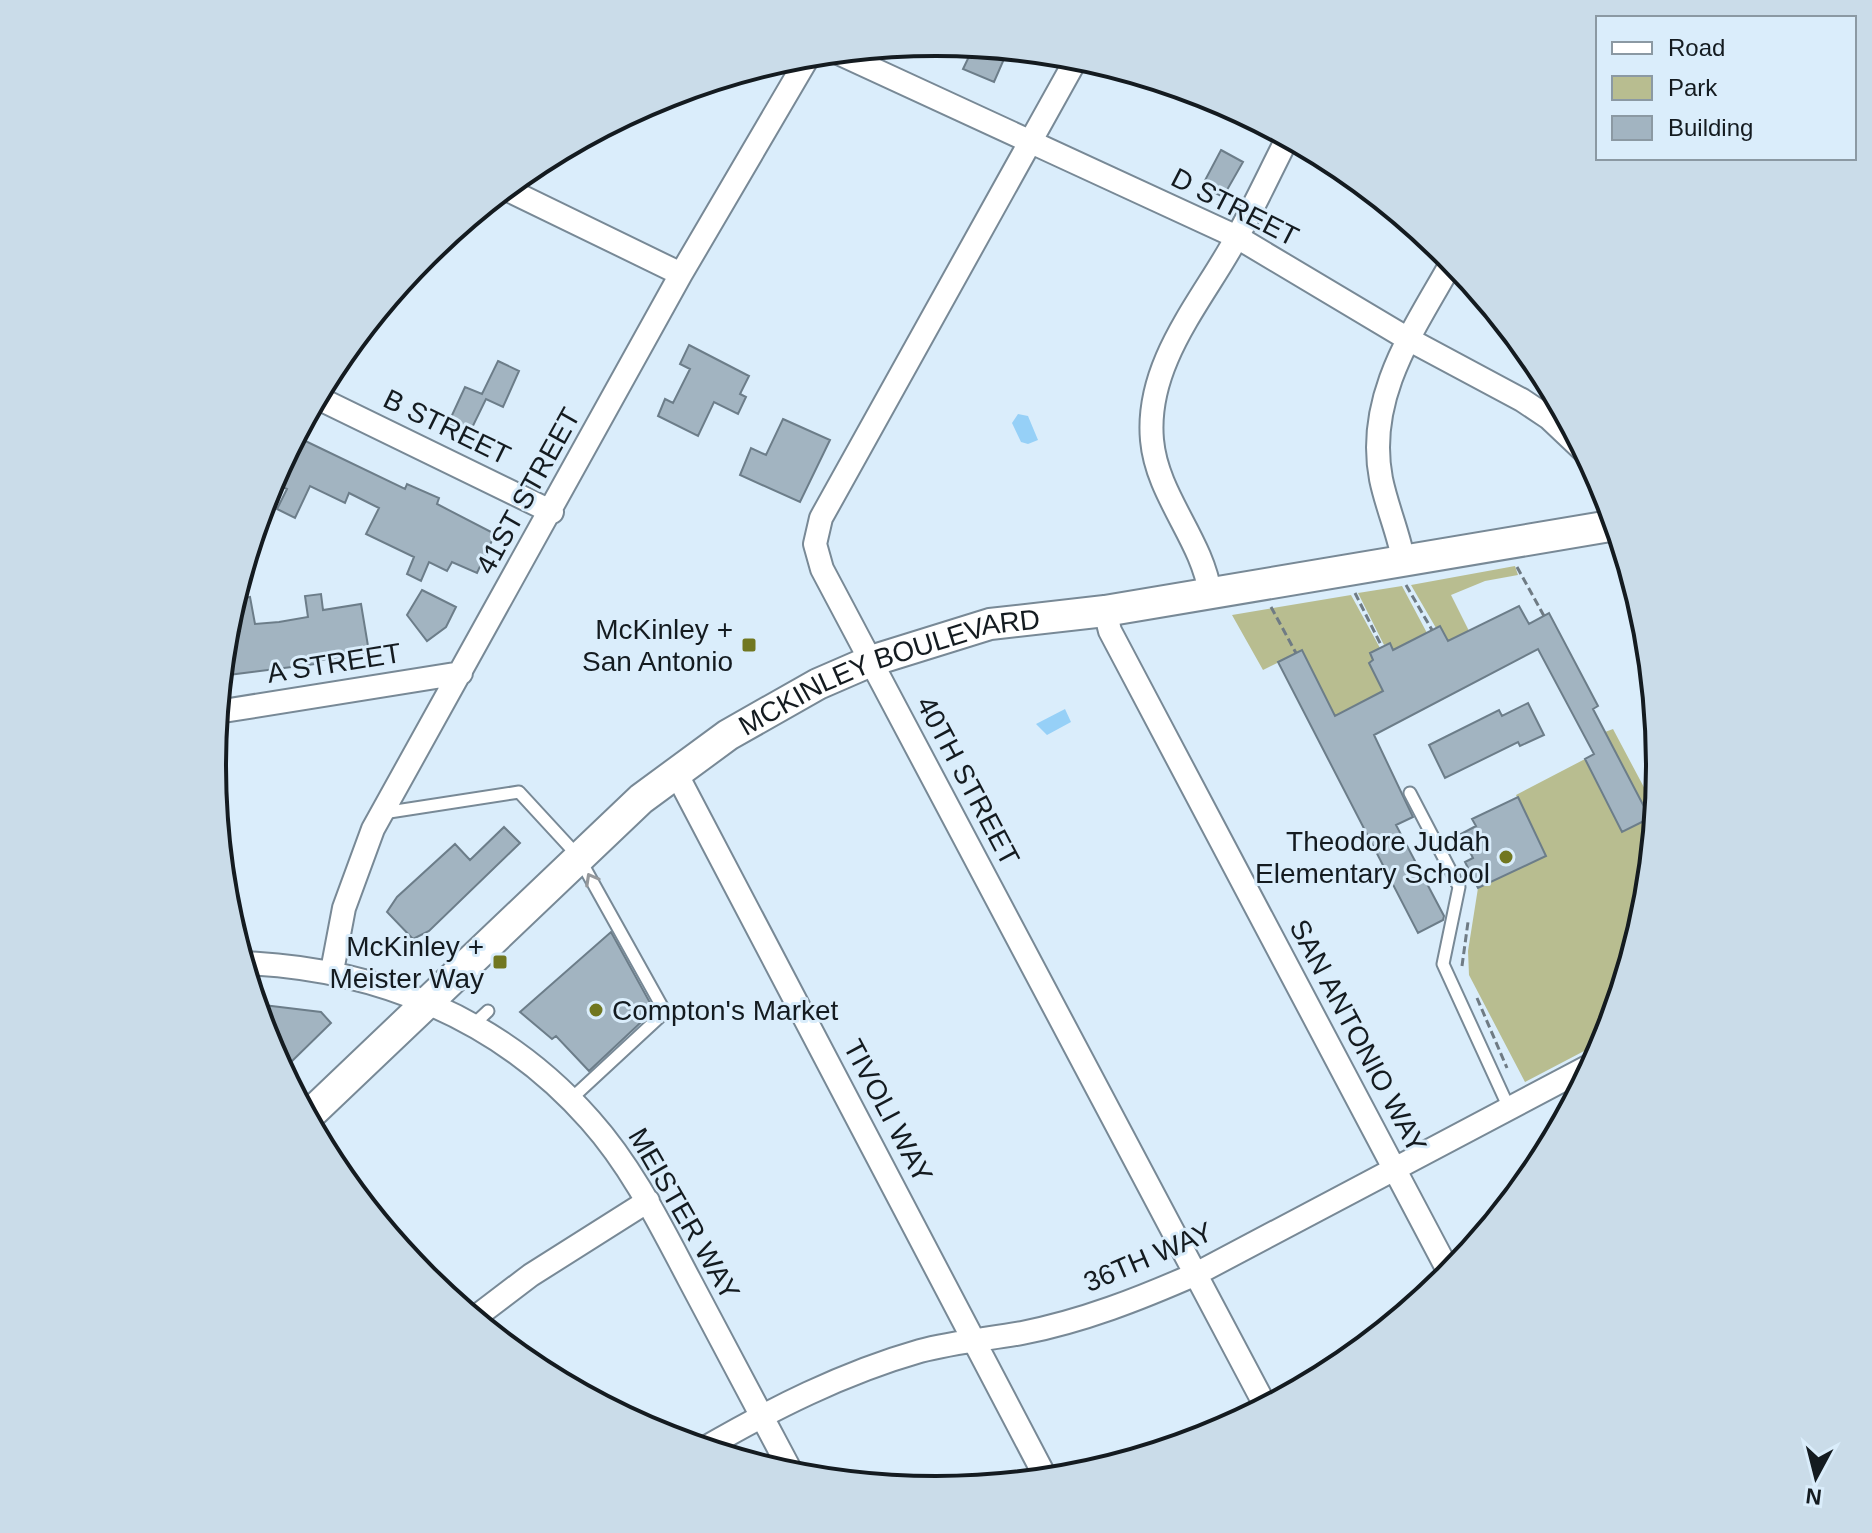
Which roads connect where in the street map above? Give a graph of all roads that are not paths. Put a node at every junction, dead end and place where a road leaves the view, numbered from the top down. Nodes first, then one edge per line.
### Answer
1 (855, 61) edge
2 (801, 69) edge
3 (1071, 69) edge
4 (1030, 143) junction
5 (1283, 147) edge
6 (516, 194) edge
7 (1237, 237) junction
8 (1446, 272) edge
9 (681, 274) junction
10 (1408, 339) junction
11 (326, 402) edge
12 (1561, 429) edge
13 (552, 512) junction
14 (1605, 527) edge
15 (1404, 572) junction
16 (1210, 593) junction
17 (1105, 611) junction
18 (871, 661) junction
19 (461, 673) junction
20 (228, 710) edge
21 (675, 771) junction
22 (1410, 793) dead end
23 (383, 813) junction
24 (578, 856) junction
25 (254, 964) edge
26 (332, 971) junction
27 (430, 1002) junction
28 (1577, 1073) edge
29 (571, 1099) junction
30 (1509, 1108) junction
31 (315, 1110) edge
32 (1394, 1170) junction
33 (648, 1201) junction
34 (1444, 1263) edge
35 (1196, 1274) junction
36 (482, 1312) edge
37 (975, 1340) junction
38 (1261, 1398) edge
39 (761, 1415) junction
40 (716, 1441) edge
41 (785, 1460) edge
42 (1041, 1469) edge

1 - 4 street, D STREET
2 - 9 street, 41ST STREET
3 - 4 street, 40TH STREET
4 - 7 street, D STREET
4 - 18 street, 40TH STREET
5 - 7 street
6 - 9 street
7 - 10 street, D STREET
7 - 16 street
8 - 10 street
9 - 13 street, 41ST STREET
10 - 12 street, D STREET
10 - 15 street
11 - 13 street, B STREET
13 - 19 street, 41ST STREET
14 - 15 street, MCKINLEY BOULEVARD
15 - 16 street, MCKINLEY BOULEVARD
16 - 17 street, MCKINLEY BOULEVARD
17 - 18 street, MCKINLEY BOULEVARD
17 - 32 street, SAN ANTONIO WAY
18 - 21 street, MCKINLEY BOULEVARD
18 - 35 street, 40TH STREET
19 - 20 street, A STREET
19 - 23 street, 41ST STREET
21 - 24 street, MCKINLEY BOULEVARD
21 - 37 street, TIVOLI WAY
22 - 30 lane
23 - 24 lane
23 - 26 street, 41ST STREET
24 - 27 street, MCKINLEY BOULEVARD
29 -> 24 lane
25 - 26 street, MEISTER WAY
26 - 27 street, MEISTER WAY
27 - 29 street, MEISTER WAY
27 - 31 street, MCKINLEY BOULEVARD
28 - 30 street, 36TH WAY
29 - 33 street, MEISTER WAY
30 - 32 street, 36TH WAY
32 - 34 street, SAN ANTONIO WAY
32 - 35 street, 36TH WAY
33 - 36 street
33 - 39 street, MEISTER WAY
35 - 37 street, 36TH WAY
35 - 38 street, 40TH STREET
37 - 39 street, 36TH WAY
37 - 42 street, TIVOLI WAY
39 - 40 street, 36TH WAY
39 - 41 street, MEISTER WAY

